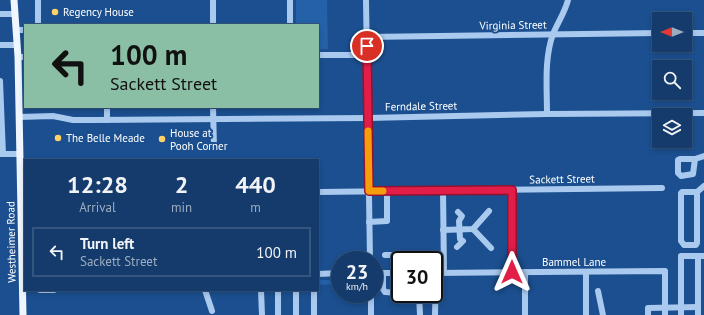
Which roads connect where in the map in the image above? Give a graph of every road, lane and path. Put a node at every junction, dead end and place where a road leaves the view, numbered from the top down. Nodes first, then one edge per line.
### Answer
1 (14, 0) edge
2 (38, 0) edge
3 (213, 0) edge
4 (290, 0) edge
5 (366, 0) edge
6 (568, 0) edge
7 (0, 14) edge
8 (15, 14) junction
9 (38, 24) edge
10 (213, 24) edge
11 (290, 24) edge
12 (16, 30) junction
13 (24, 30) edge
14 (652, 33) edge
15 (692, 33) edge
16 (704, 33) edge
17 (553, 34) junction
18 (367, 37) junction
19 (0, 45) edge
20 (17, 45) junction
21 (319, 55) edge
22 (367, 55) junction
23 (22, 57) edge
24 (0, 81) edge
25 (107, 108) edge
26 (213, 108) edge
27 (704, 113) edge
28 (547, 114) junction
29 (19, 117) junction
30 (213, 118) junction
31 (368, 118) junction
32 (107, 120) junction
33 (214, 147) dead end
34 (1, 154) edge
35 (20, 154) junction
36 (704, 156) edge
37 (695, 159) dead end
38 (704, 186) edge
39 (662, 188) dead end
40 (443, 190) junction
41 (512, 190) junction
42 (369, 191) junction
43 (387, 191) junction
44 (319, 192) edge
45 (697, 192) junction
46 (23, 194) edge
47 (458, 212) dead end
48 (489, 212) dead end
49 (370, 222) junction
50 (473, 229) junction
51 (443, 230) junction
52 (459, 230) junction
53 (458, 247) dead end
54 (491, 248) dead end
55 (370, 251) edge
56 (385, 255) dead end
57 (391, 255) edge
58 (701, 256) edge
59 (444, 272) joint
60 (512, 272) junction
61 (525, 272) junction
62 (586, 272) junction
63 (331, 273) edge
64 (383, 273) joint
65 (391, 273) edge
66 (319, 274) edge
67 (24, 277) edge
68 (205, 291) edge
69 (261, 291) edge
70 (278, 291) edge
71 (296, 291) edge
72 (314, 291) edge
73 (598, 291) dead end
74 (391, 292) edge
75 (370, 303) edge
76 (419, 303) edge
77 (436, 303) edge
78 (698, 307) junction
79 (665, 308) junction
80 (681, 308) junction
81 (212, 311) dead end
82 (23, 315) edge
83 (262, 315) edge
84 (278, 315) edge
85 (296, 315) edge
86 (314, 315) edge
87 (371, 315) edge
88 (420, 315) edge
89 (436, 315) edge
90 (525, 315) edge
91 (586, 315) edge
92 (603, 315) edge
93 (648, 315) edge
94 (665, 315) edge
95 (681, 315) edge
96 (698, 315) edge

1 - 8 main road, Westheimer Road
2 - 9 street
3 - 10 street
4 - 11 street
5 - 18 street
6 - 17 street
7 - 8 street
8 - 12 main road, Westheimer Road
12 - 13 street
12 - 20 main road, Westheimer Road
14 - 17 street, Virginia Street
15 - 16 street
17 - 18 street, Virginia Street
17 - 28 street
18 - 22 street
19 - 20 street
20 - 23 main road, Westheimer Road
21 - 22 street
22 - 31 street
23 - 29 main road, Westheimer Road
24 - 34 street
25 - 32 street
26 - 30 street
27 - 28 street, Ferndale Street
28 - 31 street, Ferndale Street
29 - 32 street, Ferndale Street
29 - 35 main road, Westheimer Road
30 - 31 street, Ferndale Street
30 - 32 street, Ferndale Street
30 - 33 street
31 - 42 street
34 - 35 street
35 - 46 main road, Westheimer Road
36 - 37 street
38 - 45 street
39 - 41 street, Sackett Street
40 - 41 street, Sackett Street
40 - 43 street, Sackett Street
40 - 51 street
41 - 60 street
42 - 43 street, Sackett Street
42 - 44 street, Sackett Street
42 - 49 street
43 - 49 street
45 - 45 street
46 - 67 main road, Westheimer Road
47 - 52 street
48 - 50 street
49 - 55 street
50 - 52 street
50 - 54 street
51 - 52 street
51 - 59 street
52 - 53 street
56 - 57 street
58 - 78 street
58 - 80 street
59 - 60 street, Bammel Lane
60 - 61 street, Bammel Lane
61 - 62 street, Bammel Lane
61 - 90 street
62 - 79 street, Bammel Lane
62 - 91 street
63 - 66 street
64 - 65 street
64 - 74 street
67 - 82 main road, Westheimer Road
68 - 81 street
69 - 83 street
70 - 84 street
71 - 85 street
72 - 86 street
73 - 92 street
75 - 87 street
76 - 88 street
77 - 89 street
78 - 80 street
78 - 96 street
79 - 80 street
79 - 93 street
79 - 94 street
80 - 95 street

